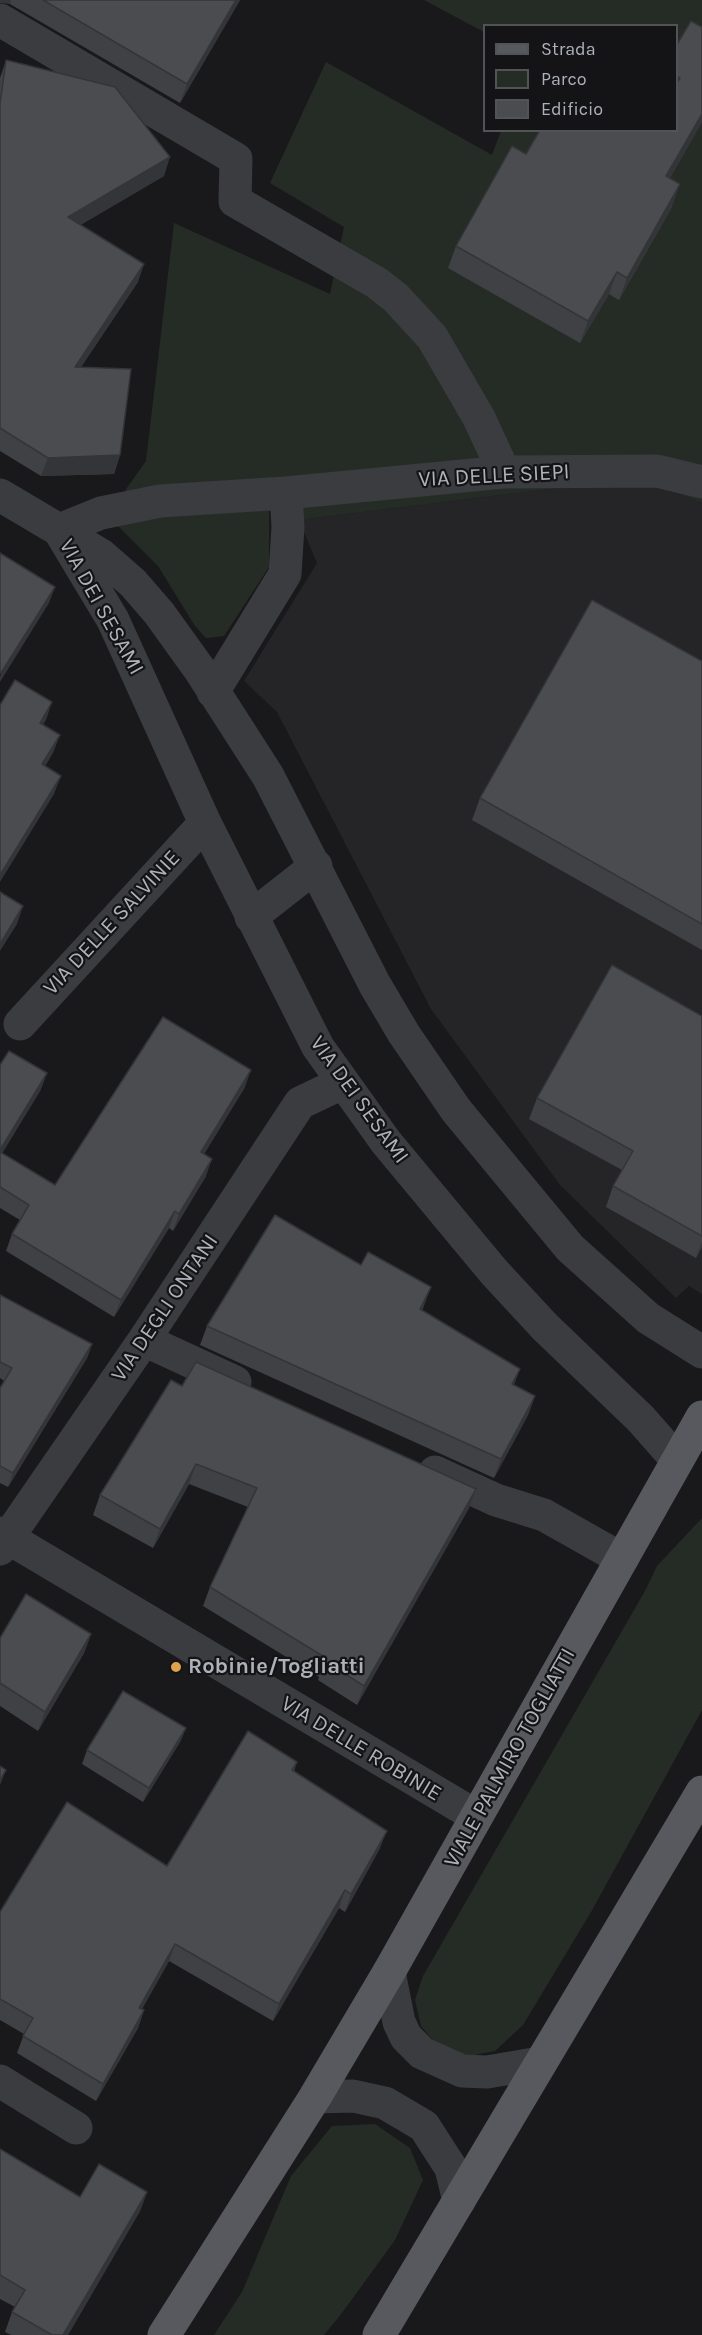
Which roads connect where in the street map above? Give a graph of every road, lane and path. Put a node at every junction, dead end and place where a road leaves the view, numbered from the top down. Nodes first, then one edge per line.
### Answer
1 (0, 20) edge
2 (504, 472) junction
3 (702, 482) edge
4 (286, 493) junction
5 (0, 495) edge
6 (59, 530) junction
7 (213, 692) junction
8 (205, 823) junction
9 (316, 866) junction
10 (251, 917) junction
11 (20, 1024) dead end
12 (342, 1083) junction
13 (144, 1340) junction
14 (702, 1352) edge
15 (260, 1393) edge
16 (702, 1417) edge
17 (408, 1460) edge
18 (677, 1460) junction
19 (3, 1540) edge
20 (622, 1559) junction
21 (702, 1792) edge
22 (476, 1816) junction
23 (389, 1972) junction
24 (540, 2062) junction
25 (0, 2081) edge
26 (315, 2097) junction
27 (76, 2128) dead end
28 (459, 2201) junction
29 (164, 2335) edge
30 (380, 2335) edge

1 - 2 street
2 - 3 street, VIA DELLE SIEPI
2 - 4 street, VIA DELLE SIEPI
4 - 6 street, VIA DELLE SIEPI
4 - 7 street
5 - 6 street
6 - 7 street, VIA DEI SESAMI
6 - 8 street, VIA DEI SESAMI
7 - 9 street, VIA DEI SESAMI
8 - 10 street, VIA DEI SESAMI
8 - 11 street, VIA DELLE SALVINIE
9 - 10 street
9 - 14 street, VIA DEI SESAMI
10 - 12 street, VIA DEI SESAMI
12 - 13 street, VIA DEGLI ONTANI
12 - 18 street, VIA DEI SESAMI
13 - 15 street
13 - 19 street, VIA DEGLI ONTANI
16 - 18 main road, VIALE PALMIRO TOGLIATTI
17 - 20 street
18 - 20 main road, VIALE PALMIRO TOGLIATTI
19 - 22 street, VIA DELLE ROBINIE
20 - 22 main road, VIALE PALMIRO TOGLIATTI
21 - 24 main road
22 - 23 main road, VIALE PALMIRO TOGLIATTI
23 - 24 street
23 - 26 main road, VIALE PALMIRO TOGLIATTI
24 - 28 main road
25 - 27 street
26 - 28 street
26 - 29 main road, VIALE PALMIRO TOGLIATTI
28 - 30 main road

